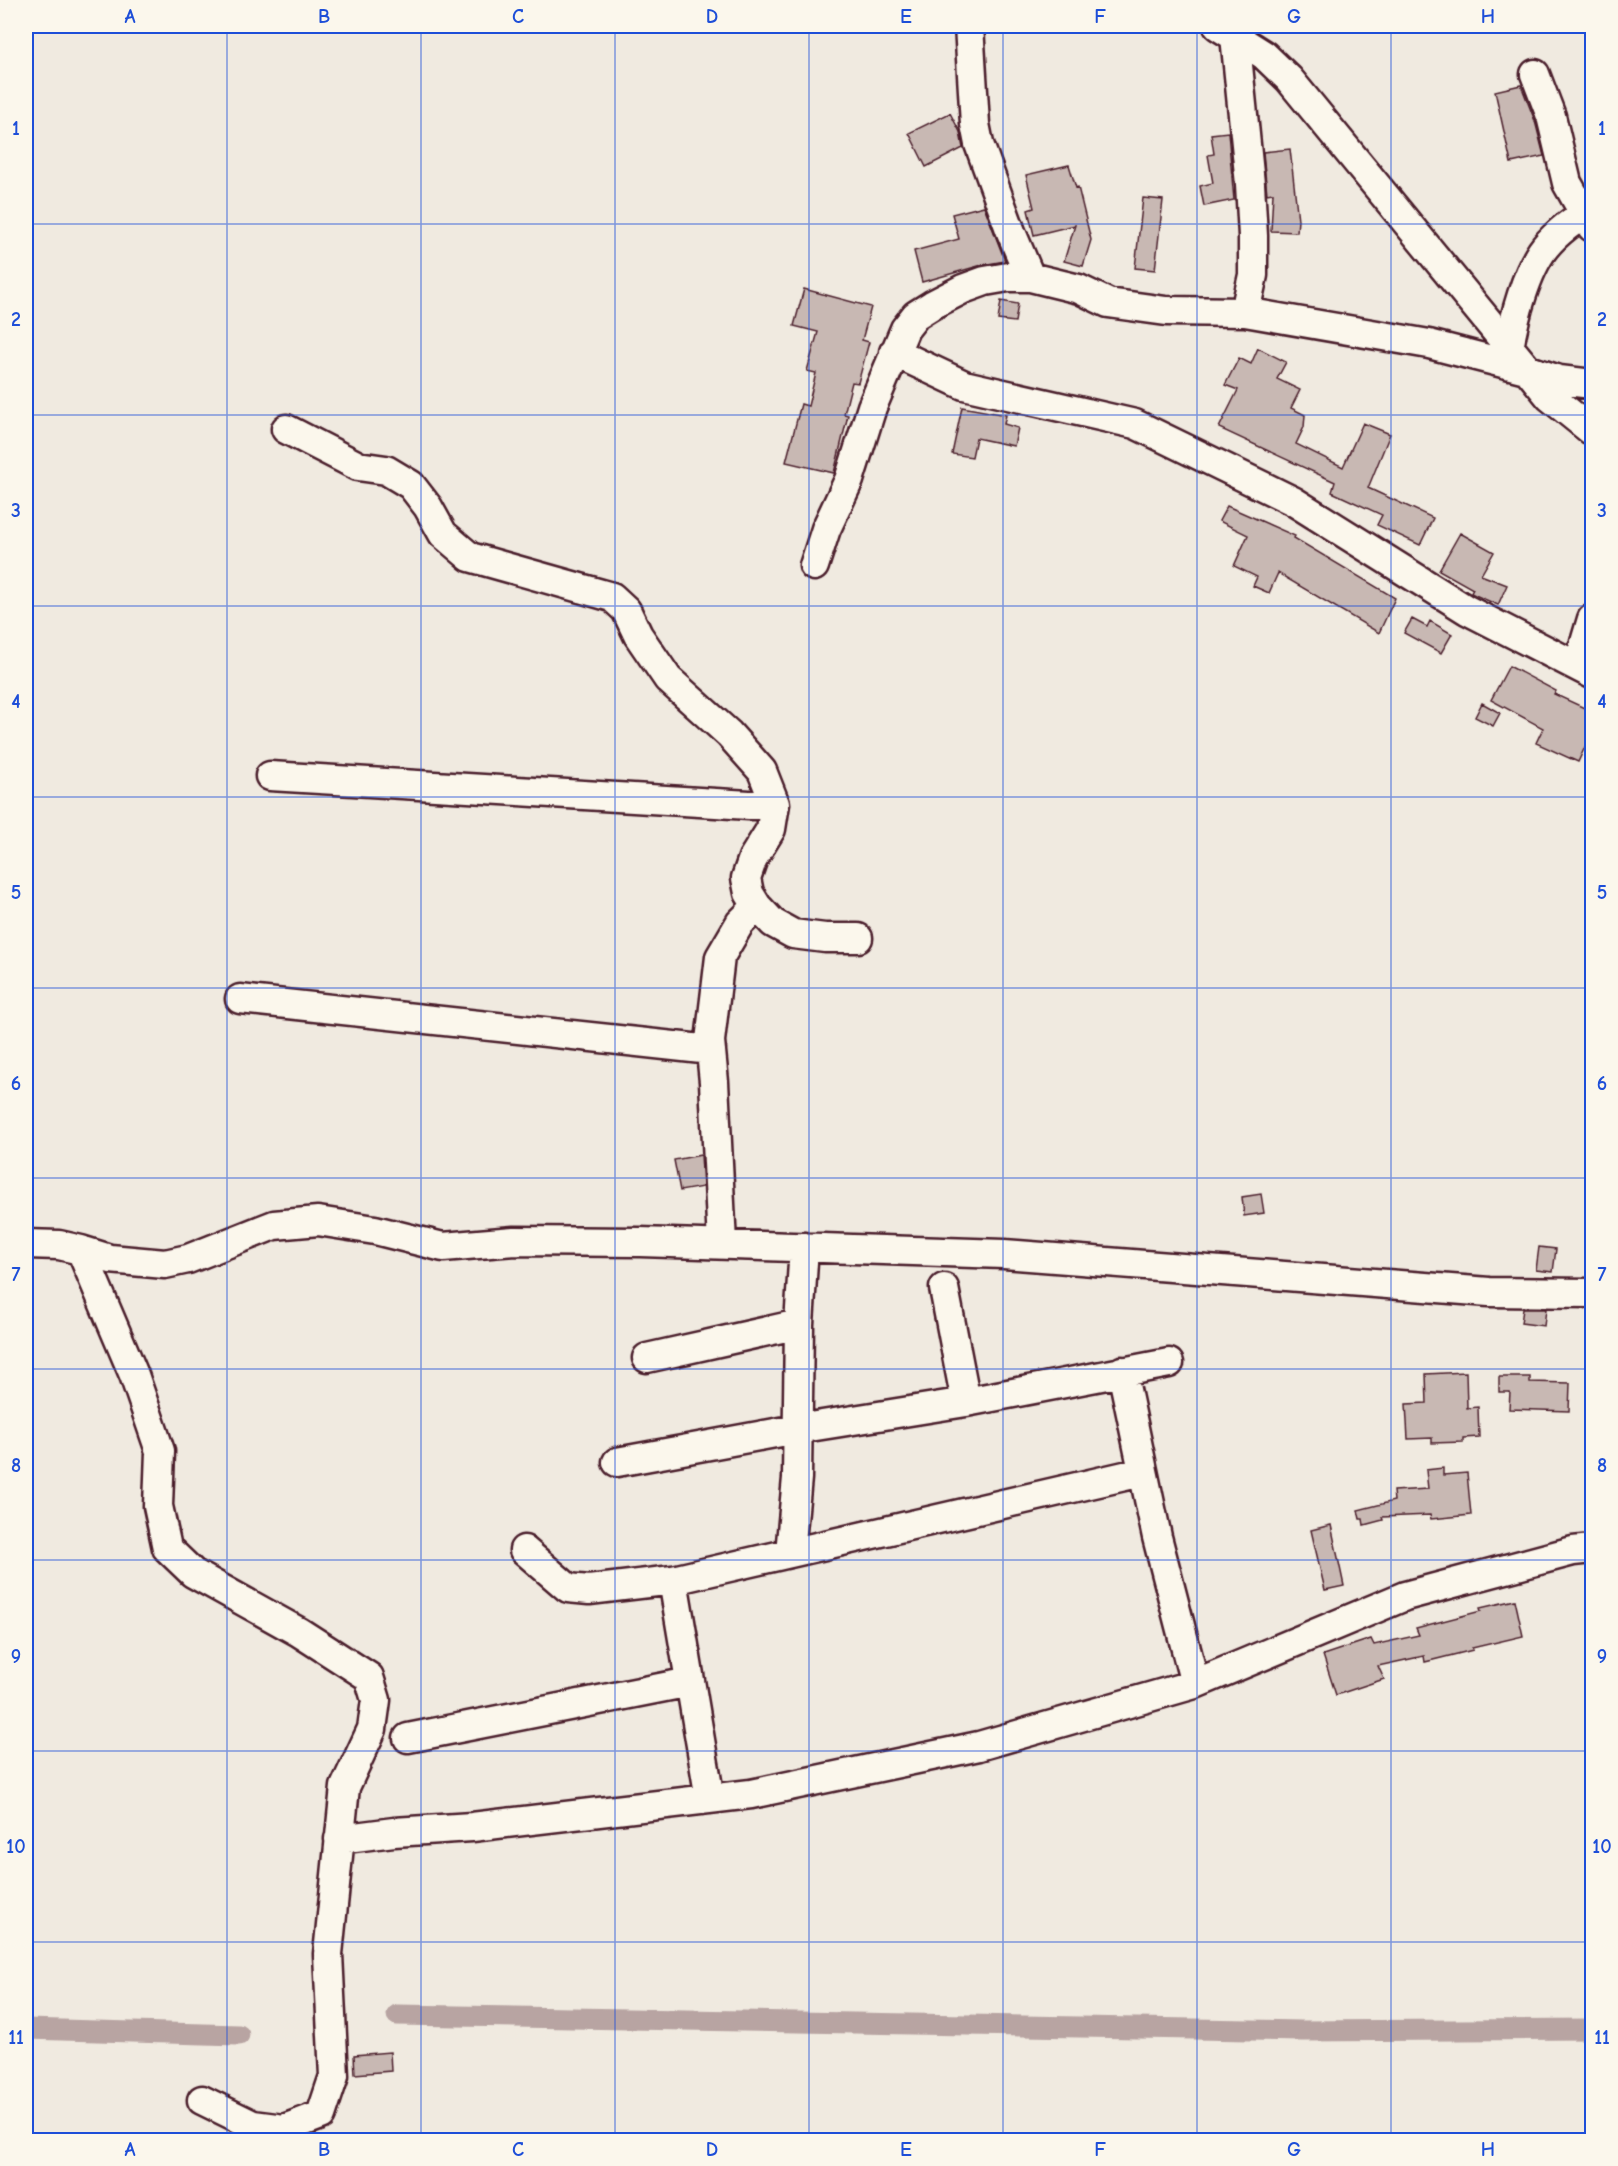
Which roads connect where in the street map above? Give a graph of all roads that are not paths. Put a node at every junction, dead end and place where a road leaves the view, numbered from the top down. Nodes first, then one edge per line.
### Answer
1 (969, 26) edge
2 (1227, 31) edge
3 (1535, 74) dead end
4 (1590, 217) edge
5 (1030, 277) junction
6 (1245, 312) junction
7 (894, 352) junction
8 (1518, 358) junction
9 (1593, 384) edge
10 (286, 429) dead end
11 (1593, 430) edge
12 (814, 566) dead end
13 (1593, 619) edge
14 (1585, 670) edge
15 (270, 776) dead end
16 (775, 804) junction
17 (757, 906) junction
18 (858, 938) dead end
19 (240, 999) dead end
20 (711, 1050) junction
21 (26, 1244) edge
22 (722, 1244) junction
23 (804, 1247) junction
24 (81, 1250) junction
25 (944, 1288) dead end
26 (1593, 1293) edge
27 (799, 1324) junction
28 (647, 1358) dead end
29 (1169, 1363) dead end
30 (1122, 1371) junction
31 (966, 1402) junction
32 (797, 1429) junction
33 (617, 1462) dead end
34 (1142, 1472) junction
35 (1593, 1549) edge
36 (524, 1550) dead end
37 (790, 1553) junction
38 (672, 1580) junction
39 (690, 1682) junction
40 (1195, 1684) junction
41 (408, 1738) dead end
42 (710, 1799) junction
43 (339, 1839) junction
44 (202, 2100) dead end

1 - 5 street
2 - 6 street
2 - 8 street
3 - 4 street
4 - 8 street
5 - 6 street
5 - 7 street
6 - 8 street
7 - 12 street
7 - 14 street
8 - 9 street
8 - 11 street
10 - 16 street
13 - 14 street
15 - 16 street
16 - 17 street
17 - 18 street
17 - 20 street
19 - 20 street
20 - 22 street
21 - 24 street
22 - 23 street
22 - 24 street
23 - 26 street
23 - 27 street
24 - 43 street
25 - 31 street
27 - 28 street
27 - 32 street
29 - 30 street
30 - 31 street
30 - 34 street
31 - 32 street
32 - 33 street
32 - 37 street
34 - 37 street
34 - 40 street
35 - 40 street
36 - 38 street
37 - 38 street
38 - 39 street
39 - 41 street
39 - 42 street
40 - 42 street
42 - 43 street
43 - 44 street

